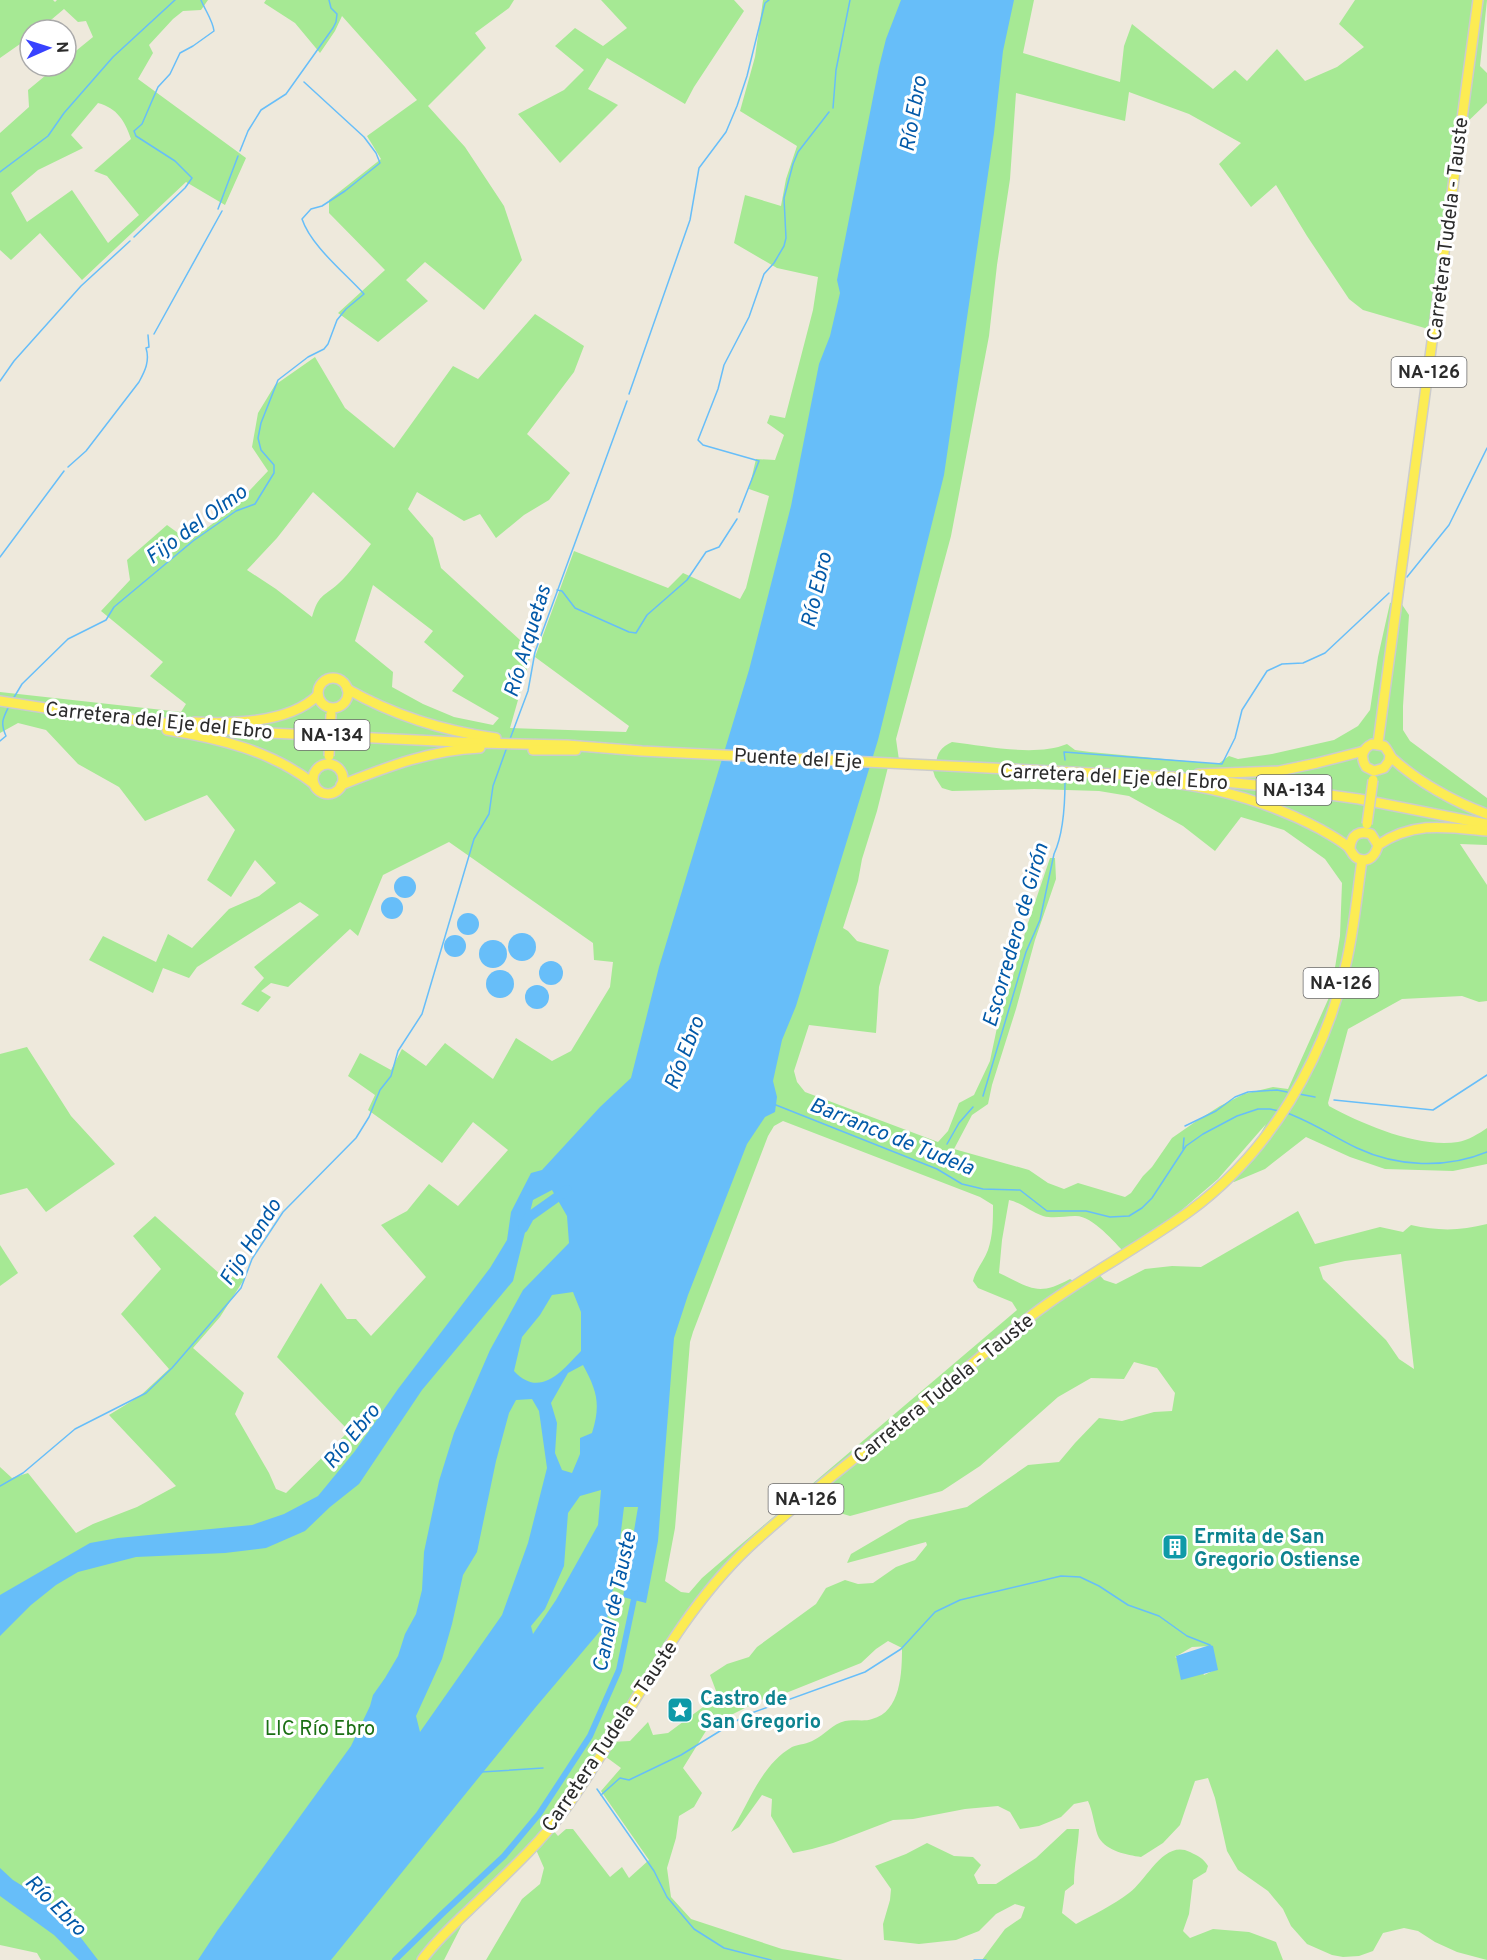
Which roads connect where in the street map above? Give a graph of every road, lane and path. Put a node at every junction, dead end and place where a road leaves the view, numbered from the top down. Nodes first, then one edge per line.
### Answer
1 (1478, 0) edge
2 (347, 689) junction
3 (318, 695) junction
4 (0, 701) edge
5 (39, 708) junction
6 (331, 711) junction
7 (97, 716) junction
8 (1378, 743) junction
9 (567, 745) junction
10 (605, 749) junction
11 (642, 751) joint
12 (1364, 751) junction
13 (1390, 755) junction
14 (329, 760) junction
15 (954, 766) joint
16 (1048, 771) junction
17 (1099, 774) junction
18 (1373, 776) junction
19 (314, 784) junction
20 (341, 785) junction
21 (1487, 814) edge
22 (1487, 824) edge
23 (1366, 828) junction
24 (1487, 831) edge
25 (1378, 845) junction
26 (1350, 848) junction
27 (1362, 860) junction
28 (422, 1960) edge

1 - 8 main road, Carretera Tudela - Tauste / NA-126
2 - 3 main road
2 - 6 main road
2 - 9 main road
3 - 5 main road
3 - 6 main road
4 - 5 main road, Carretera del Eje del Ebro / NA-134
5 - 7 main road, Carretera del Eje del Ebro / NA-134
6 - 14 main road, bridge
7 - 9 main road, Carretera del Eje del Ebro / NA-134
7 - 19 main road
8 - 12 main road
8 - 13 main road
9 - 10 main road, Carretera del Eje del Ebro / NA-134
10 - 11 main road, Carretera del Eje del Ebro / NA-134
10 - 20 main road
11 - 15 main road, Puente del Eje / NA-134
12 - 16 main road
12 - 18 main road
13 - 18 main road
13 - 21 main road
14 - 19 main road
14 - 20 main road
15 - 16 main road, Carretera del Eje del Ebro / NA-134
16 - 17 main road, Carretera del Eje del Ebro / NA-134
17 - 22 main road, Carretera del Eje del Ebro / NA-134
17 - 26 main road
18 - 23 main road, bridge
19 - 20 main road
23 - 25 main road
23 - 26 main road
24 - 25 main road
25 - 27 main road
26 - 27 main road
27 - 28 main road, Carretera Tudela - Tauste / NA-126

